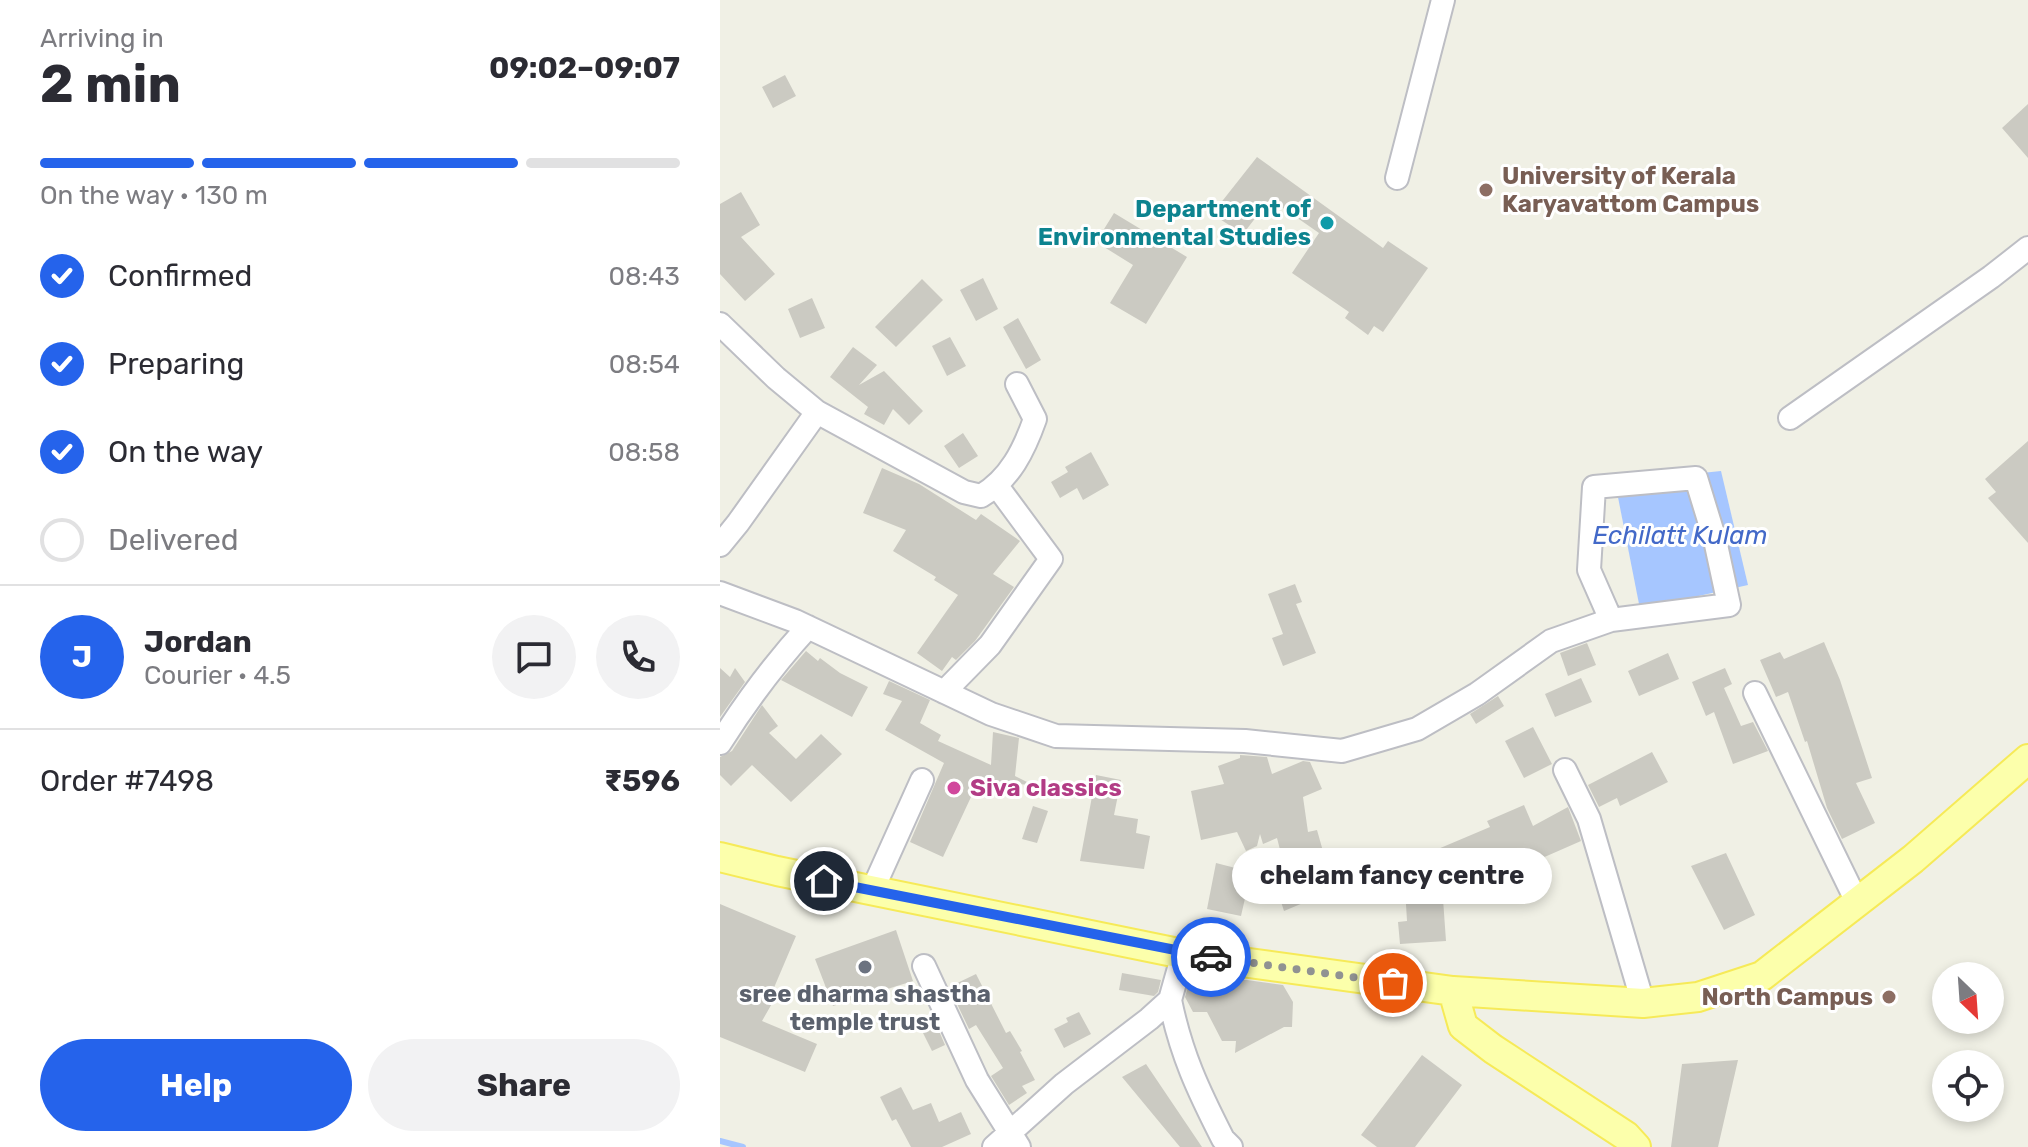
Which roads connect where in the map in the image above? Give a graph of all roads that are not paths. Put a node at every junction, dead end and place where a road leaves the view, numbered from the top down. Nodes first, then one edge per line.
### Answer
1 (1443, 0) edge
2 (1397, 178) dead end
3 (2028, 248) edge
4 (720, 324) edge
5 (1017, 384) dead end
6 (817, 412) junction
7 (1790, 418) dead end
8 (997, 486) junction
9 (720, 545) edge
10 (720, 593) edge
11 (1611, 620) junction
12 (808, 627) junction
13 (944, 692) junction
14 (1755, 693) dead end
15 (720, 743) edge
16 (2028, 759) edge
17 (1565, 770) dead end
18 (922, 780) dead end
19 (720, 857) edge
20 (872, 891) junction
21 (1857, 902) junction
22 (1183, 954) junction
23 (924, 966) dead end
24 (1453, 991) junction
25 (1170, 1000) junction
26 (1643, 1003) junction
27 (1007, 1142) edge
28 (1231, 1147) edge
29 (1636, 1147) edge

1 - 2 street
3 - 7 street
4 - 6 street
5 - 8 street
6 - 8 street
6 - 9 street
8 - 13 street
10 - 12 street
11 - 11 street
11 - 13 street
12 - 13 street
12 - 15 street
14 - 21 street
16 - 21 main road
17 - 26 street
18 - 20 street
19 - 20 main road
20 - 22 main road
21 - 26 main road
22 - 24 main road
22 - 25 street
23 - 27 street
24 - 26 main road
24 - 29 main road
25 - 27 street
25 - 28 street

